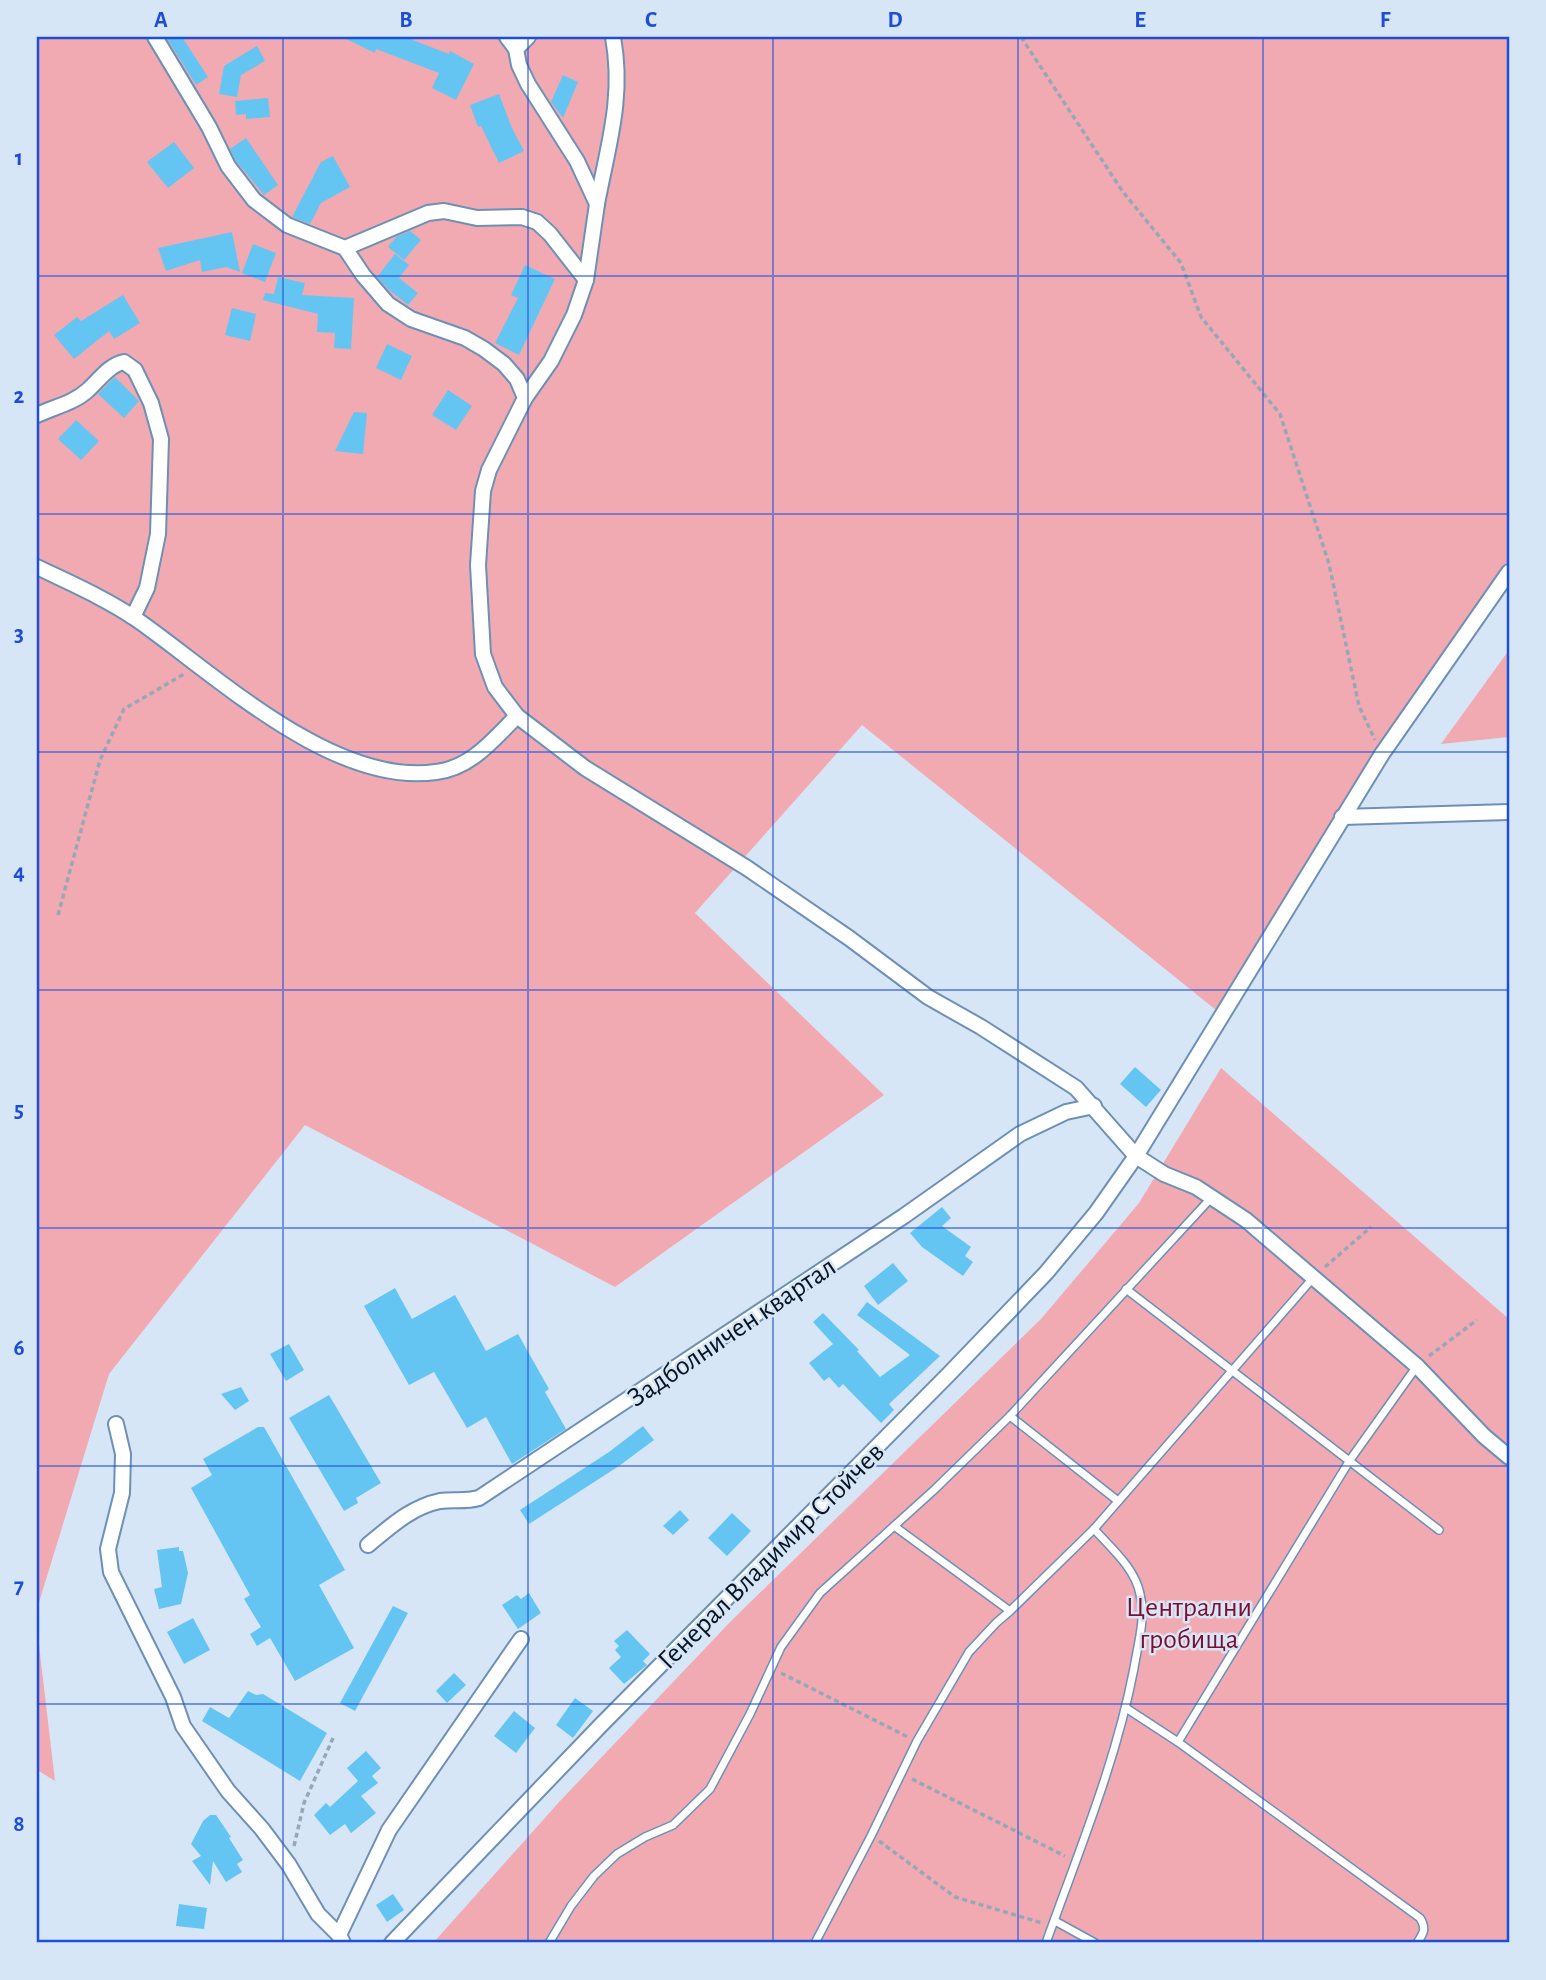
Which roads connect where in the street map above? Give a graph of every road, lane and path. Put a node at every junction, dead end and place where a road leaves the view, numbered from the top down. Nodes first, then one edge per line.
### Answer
1 (155, 37) edge
2 (507, 37) edge
3 (528, 37) edge
4 (613, 37) edge
5 (1021, 37) edge
6 (516, 49) junction
7 (597, 204) junction
8 (345, 247) junction
9 (586, 279) junction
10 (525, 398) junction
11 (37, 415) edge
12 (37, 567) edge
13 (1509, 572) edge
14 (133, 617) junction
15 (200, 666) junction
16 (517, 716) junction
17 (1382, 754) junction
18 (1509, 812) edge
19 (1342, 817) junction
20 (58, 915) dead end
21 (1094, 1106) junction
22 (1136, 1156) junction
23 (1212, 1196) junction
24 (1371, 1227) dead end
25 (1313, 1278) junction
26 (1126, 1289) junction
27 (1477, 1320) dead end
28 (1417, 1366) junction
29 (1232, 1372) junction
30 (1010, 1416) junction
31 (116, 1424) dead end
32 (1509, 1457) edge
33 (1350, 1460) junction
34 (1118, 1501) junction
35 (894, 1526) junction
36 (1094, 1529) junction
37 (1440, 1530) dead end
38 (368, 1545) dead end
39 (1010, 1611) junction
40 (521, 1639) dead end
41 (770, 1667) junction
42 (1126, 1708) junction
43 (333, 1738) dead end
44 (917, 1741) junction
45 (1178, 1742) junction
46 (901, 1773) junction
47 (872, 1836) junction
48 (1076, 1861) junction
49 (289, 1865) junction
50 (1054, 1923) junction
51 (341, 1939) edge
52 (817, 1941) edge
53 (393, 1943) edge
54 (549, 1943) edge
55 (1046, 1943) edge
56 (1095, 1943) edge
57 (1417, 1943) edge

1 - 8 street
2 - 6 street
3 - 6 street
4 - 7 street
5 - 17 path
6 - 7 street
7 - 9 street
8 - 9 street
8 - 10 street
9 - 10 street
10 - 16 street
11 - 14 street
12 - 14 street
13 - 17 street, Генерал Владимир Стойчев
14 - 15 street
15 - 16 street
15 - 20 path
16 - 21 street
17 - 19 street, Генерал Владимир Стойчев
18 - 19 street
19 - 22 street, Генерал Владимир Стойчев
21 - 22 street
21 - 38 street, Задболничен квартал
22 - 23 street
22 - 53 street, Генерал Владимир Стойчев
23 - 25 street
23 - 26 lane
24 - 25 path
25 - 28 street
25 - 29 lane
26 - 29 lane
26 - 30 lane
27 - 28 path
28 - 32 street
28 - 33 lane
29 - 33 lane
29 - 34 lane
30 - 34 lane
30 - 35 lane
31 - 49 street
33 - 37 lane
33 - 45 lane
34 - 36 lane
35 - 39 lane
35 - 41 lane
36 - 39 lane
36 - 42 lane
39 - 44 lane
40 - 51 street
41 - 44 path
41 - 54 lane
42 - 45 lane
42 - 48 lane
43 - 49 path
44 - 46 lane
45 - 57 lane
46 - 47 lane
46 - 48 path
47 - 50 path
47 - 52 lane
48 - 50 lane
49 - 51 street
50 - 55 lane
50 - 56 lane

